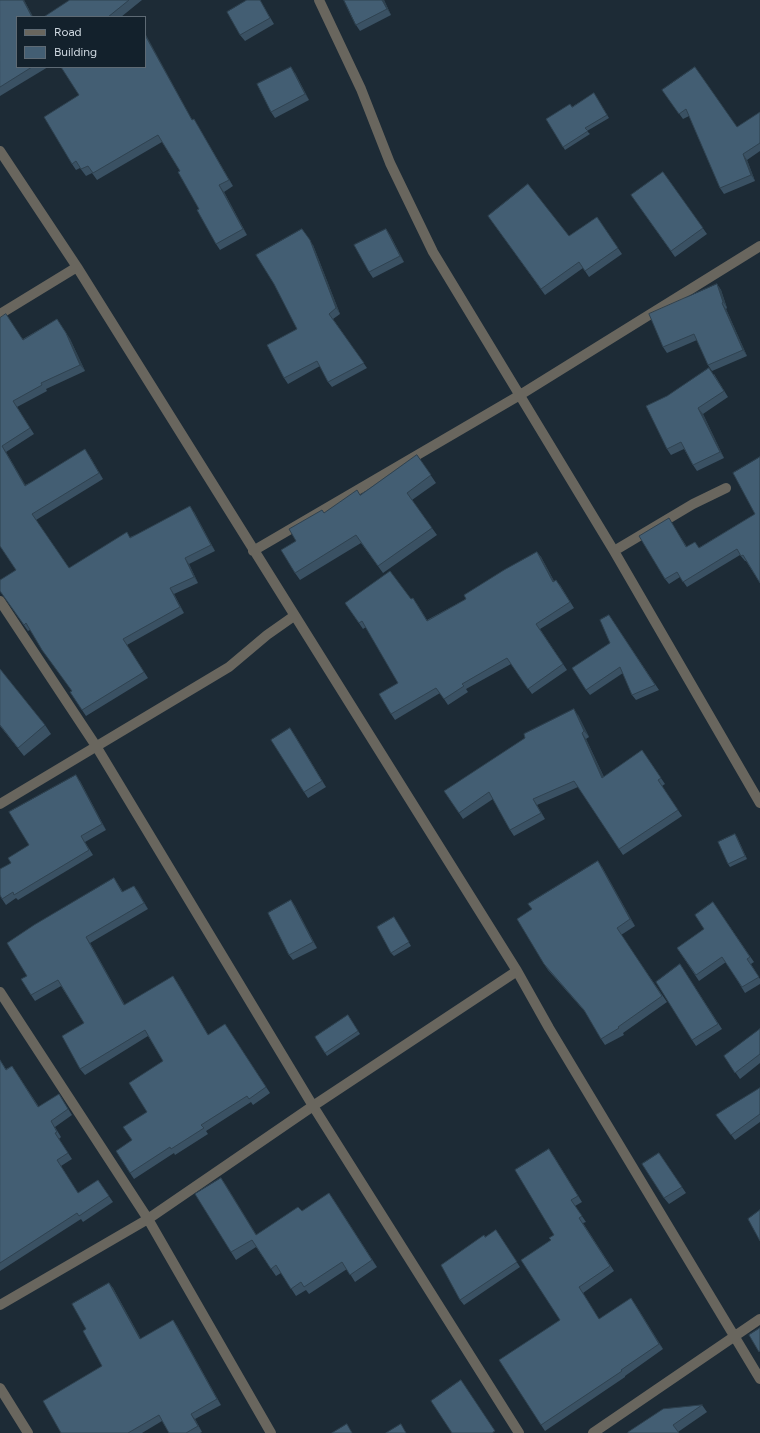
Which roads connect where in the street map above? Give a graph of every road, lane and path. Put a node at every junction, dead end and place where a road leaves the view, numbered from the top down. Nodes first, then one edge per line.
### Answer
1 (319, 0) edge
2 (0, 150) edge
3 (760, 246) edge
4 (77, 267) junction
5 (0, 314) edge
6 (520, 395) junction
7 (726, 488) dead end
8 (253, 551) junction
9 (614, 551) junction
10 (0, 601) edge
11 (294, 616) junction
12 (96, 746) junction
13 (760, 803) edge
14 (0, 804) edge
15 (517, 972) junction
16 (0, 992) edge
17 (313, 1106) junction
18 (148, 1219) junction
19 (0, 1305) edge
20 (760, 1319) edge
21 (735, 1336) junction
22 (760, 1379) edge
23 (0, 1388) edge
24 (28, 1433) edge
25 (271, 1433) edge
26 (519, 1433) edge
27 (593, 1433) edge

1 - 6 street
2 - 4 street
3 - 6 street
4 - 5 street
4 - 8 street
6 - 8 street
6 - 9 street
7 - 9 street
8 - 11 street
9 - 13 street
10 - 12 street
11 - 12 street
11 - 15 street
12 - 14 street
12 - 17 street
15 - 17 street
15 - 21 street
16 - 18 street
17 - 18 street
17 - 26 street
18 - 19 street
18 - 25 street
20 - 21 street
21 - 22 street
21 - 27 street
23 - 24 street

